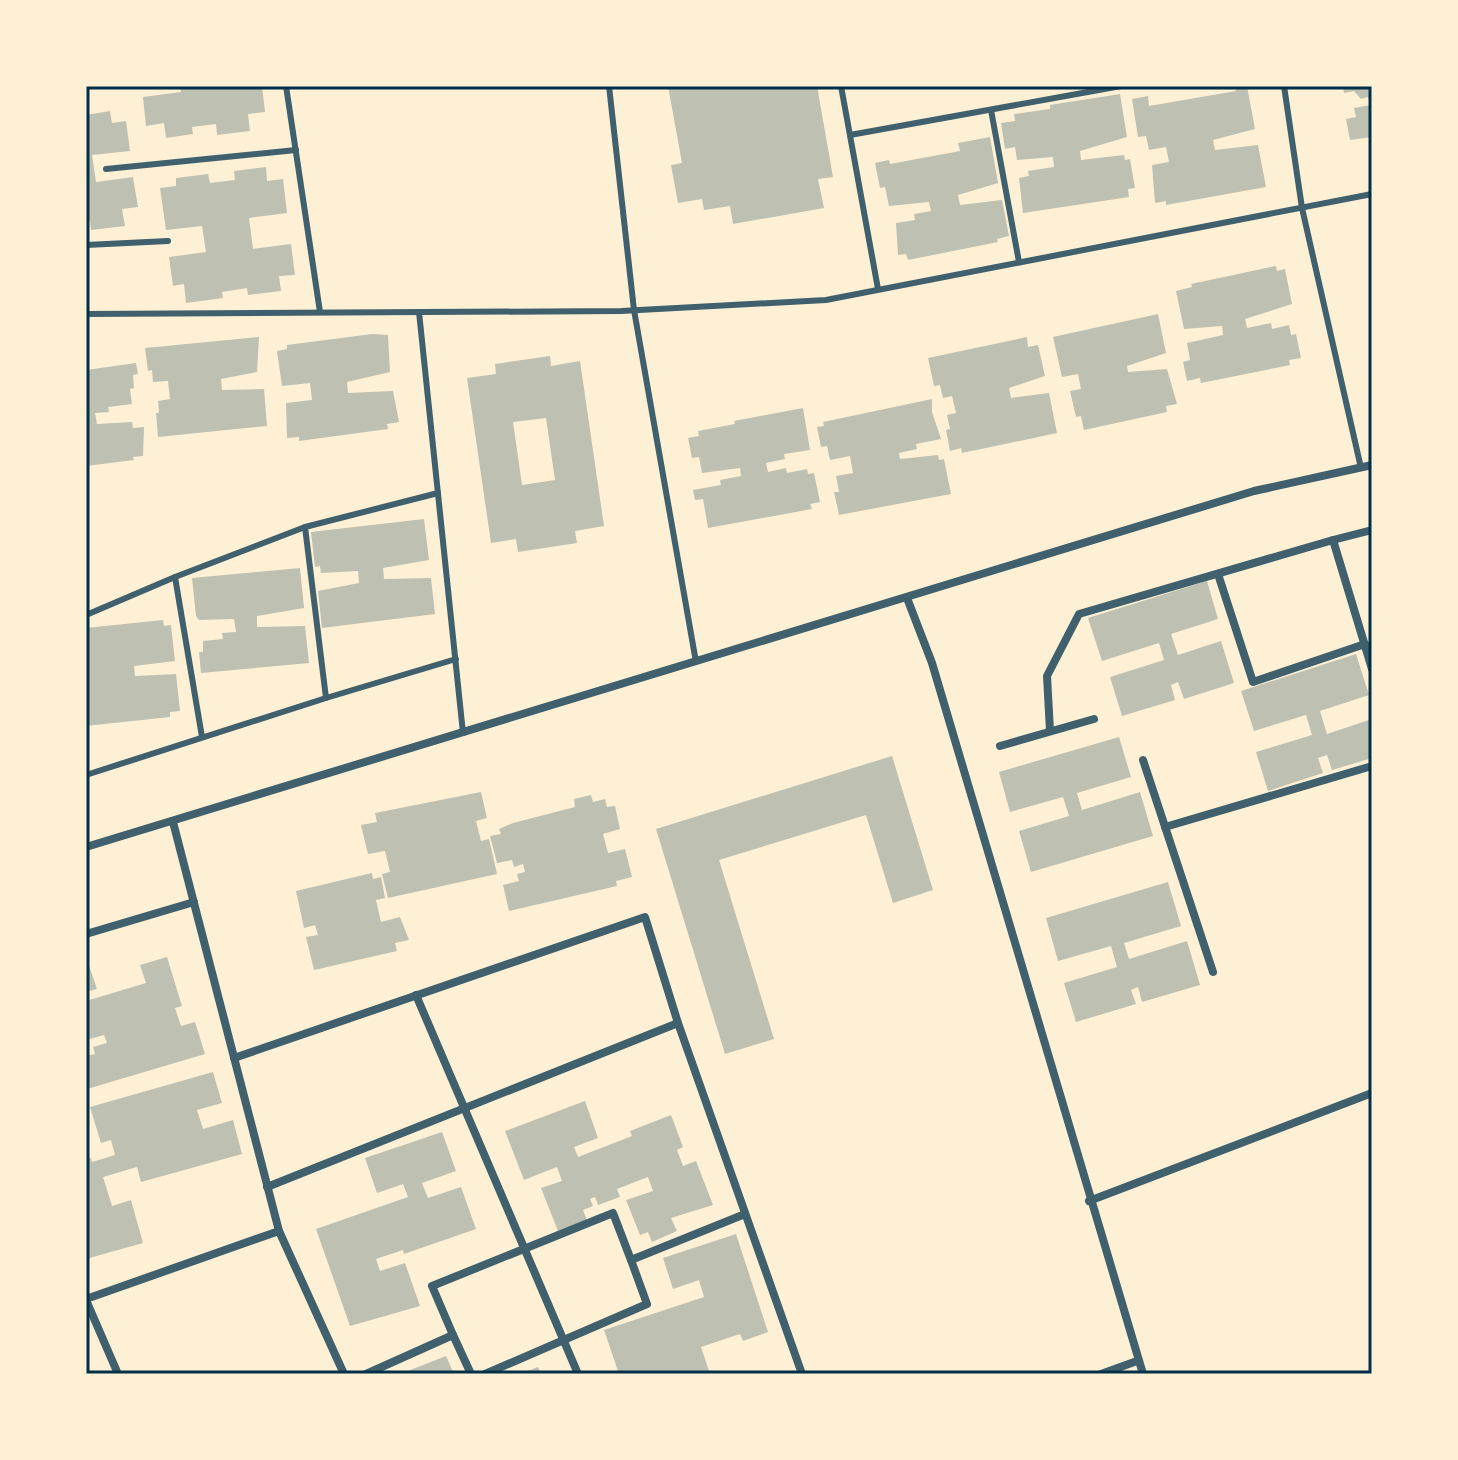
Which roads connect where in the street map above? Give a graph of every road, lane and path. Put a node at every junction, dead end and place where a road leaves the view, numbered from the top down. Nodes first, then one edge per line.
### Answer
1 (286, 86) edge
2 (609, 86) edge
3 (841, 86) edge
4 (1121, 86) edge
5 (1284, 86) edge
6 (991, 110) junction
7 (850, 135) junction
8 (296, 150) junction
9 (106, 169) dead end
10 (1372, 194) edge
11 (1302, 208) junction
12 (168, 241) dead end
13 (86, 245) edge
14 (1019, 262) junction
15 (878, 289) junction
16 (634, 310) junction
17 (320, 312) junction
18 (419, 312) junction
19 (86, 314) edge
20 (1372, 465) edge
21 (1361, 468) junction
22 (438, 493) junction
23 (305, 527) junction
24 (1372, 530) edge
25 (1333, 540) junction
26 (1218, 574) junction
27 (175, 577) junction
28 (907, 598) junction
29 (86, 615) edge
30 (1365, 644) junction
31 (456, 659) junction
32 (696, 662) junction
33 (1372, 669) edge
34 (326, 698) junction
35 (1094, 719) dead end
36 (1050, 731) junction
37 (463, 733) junction
38 (202, 737) junction
39 (1000, 746) dead end
40 (1143, 760) dead end
41 (1372, 766) edge
42 (86, 775) edge
43 (173, 822) junction
44 (1165, 827) junction
45 (86, 847) edge
46 (194, 902) junction
47 (86, 934) edge
48 (1213, 972) dead end
49 (416, 995) junction
50 (678, 1023) junction
51 (234, 1058) junction
52 (1372, 1093) edge
53 (462, 1106) junction
54 (267, 1187) junction
55 (1089, 1201) junction
56 (745, 1214) junction
57 (279, 1231) junction
58 (523, 1247) junction
59 (631, 1260) junction
60 (86, 1299) edge
61 (453, 1335) junction
62 (563, 1340) junction
63 (1137, 1361) junction
64 (118, 1374) edge
65 (344, 1374) edge
66 (366, 1374) edge
67 (471, 1374) edge
68 (485, 1374) edge
69 (578, 1374) edge
70 (802, 1374) edge
71 (1101, 1374) edge
72 (1143, 1374) edge

1 - 8 lane
2 - 16 lane
3 - 7 lane
4 - 6 lane
5 - 11 lane
6 - 7 lane
6 - 14 lane
7 - 15 lane
8 - 9 lane
8 - 17 lane
10 - 11 lane
11 - 14 lane
11 - 21 lane
12 - 13 lane
14 - 15 lane
15 - 16 lane
16 - 18 lane
16 - 32 lane
17 - 18 lane
17 - 19 lane
18 - 22 lane
20 - 21 street
21 - 28 street
22 - 23 lane
22 - 31 lane
23 - 27 lane
23 - 34 lane
24 - 25 street
25 - 26 street
25 - 30 street
26 - 30 street
26 - 36 street
27 - 29 lane
27 - 38 lane
28 - 32 street
28 - 55 street
30 - 33 street
31 - 34 lane
31 - 37 lane
32 - 37 street
34 - 38 lane
35 - 36 street
36 - 39 street
37 - 43 street
38 - 42 lane
40 - 44 street
41 - 44 street
43 - 45 street
43 - 46 street
44 - 48 street
46 - 47 street
46 - 51 street
49 - 50 street
49 - 51 street
49 - 53 street
50 - 53 street
50 - 56 street
51 - 54 street
52 - 55 street
53 - 54 street
53 - 58 street
54 - 57 street
55 - 63 street
56 - 59 street
56 - 70 street
57 - 60 street
57 - 65 street
58 - 59 street
58 - 61 street
58 - 62 street
59 - 62 street
60 - 64 street
61 - 66 street
61 - 67 street
62 - 68 street
62 - 69 street
63 - 71 street
63 - 72 street

